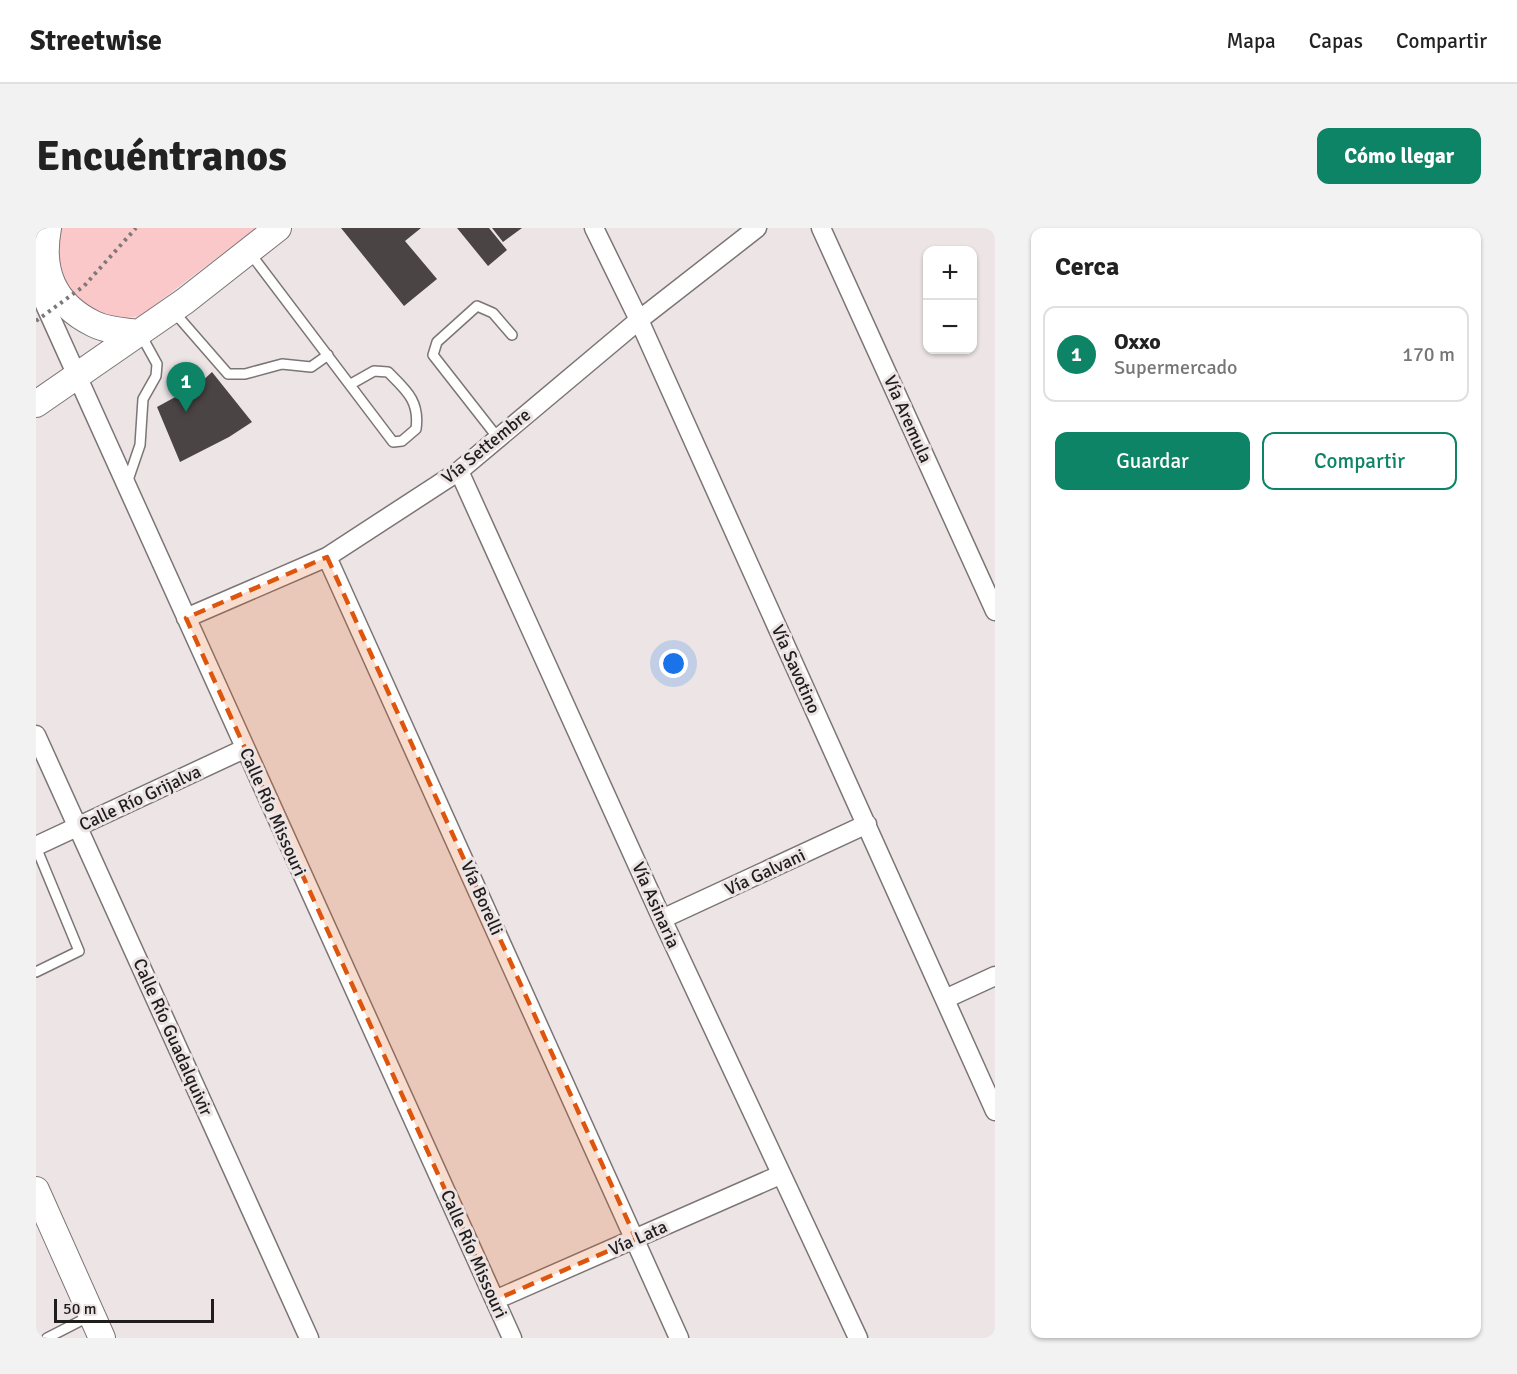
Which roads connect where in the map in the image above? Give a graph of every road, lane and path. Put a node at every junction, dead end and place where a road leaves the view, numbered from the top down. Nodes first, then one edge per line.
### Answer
1 (48, 228) edge
2 (136, 228) edge
3 (278, 228) edge
4 (594, 228) edge
5 (757, 228) edge
6 (821, 228) edge
7 (248, 251) junction
8 (36, 285) edge
9 (172, 310) junction
10 (639, 320) junction
11 (36, 321) edge
12 (140, 333) junction
13 (512, 335) dead end
14 (328, 355) junction
15 (78, 377) junction
16 (351, 384) junction
17 (36, 404) edge
18 (498, 438) junction
19 (459, 471) junction
20 (127, 483) junction
21 (327, 557) junction
22 (995, 611) edge
23 (186, 618) junction
24 (36, 735) edge
25 (244, 749) junction
26 (867, 824) junction
27 (78, 828) junction
28 (36, 846) edge
29 (663, 920) junction
30 (36, 972) edge
31 (995, 976) edge
32 (945, 999) junction
33 (995, 1111) edge
34 (780, 1175) junction
35 (36, 1190) edge
36 (636, 1239) junction
37 (495, 1300) junction
38 (92, 1315) junction
39 (47, 1338) edge
40 (102, 1338) edge
41 (309, 1338) edge
42 (512, 1338) edge
43 (679, 1338) edge
44 (858, 1338) edge

1 - 12 main road
2 - 11 path, bridge
3 - 7 main road
4 - 10 street, Vía Savotino
5 - 10 street, Vía Settembre
6 - 22 street, Vía Aremula
7 - 9 main road
7 - 14 lane
8 - 15 street, Calle Río Missouri
9 - 12 main road
9 - 14 lane
10 - 18 street, Vía Settembre
10 - 26 street, Vía Savotino
12 - 15 main road
12 - 20 lane
13 - 18 lane
14 - 16 lane
15 - 17 main road
15 - 20 street, Calle Río Missouri
16 - 16 lane
18 - 19 street, Vía Settembre
19 - 21 street, Vía Settembre
19 - 29 street, Vía Asinaria
20 - 23 street, Calle Río Missouri
21 - 23 street, Vía Settembre
21 - 36 street, Vía Borelli
23 - 25 street, Calle Río Missouri
24 - 27 street, Calle Río Guadalquivir
25 - 27 street, Calle Río Grijalva
25 - 37 street, Calle Río Missouri
26 - 29 street, Vía Galvani
26 - 32 street, Vía Savotino
27 - 28 street, Calle Río Grijalva
27 - 41 street, Calle Río Guadalquivir
28 - 30 lane
29 - 34 street, Vía Asinaria
31 - 32 street
32 - 33 street, Vía Savotino
34 - 36 street, Vía Lata
34 - 44 street, Vía Asinaria
35 - 38 main road
36 - 37 street, Vía Lata
36 - 43 street, Vía Borelli
37 - 42 street, Calle Río Missouri
38 - 39 lane
38 - 40 main road

